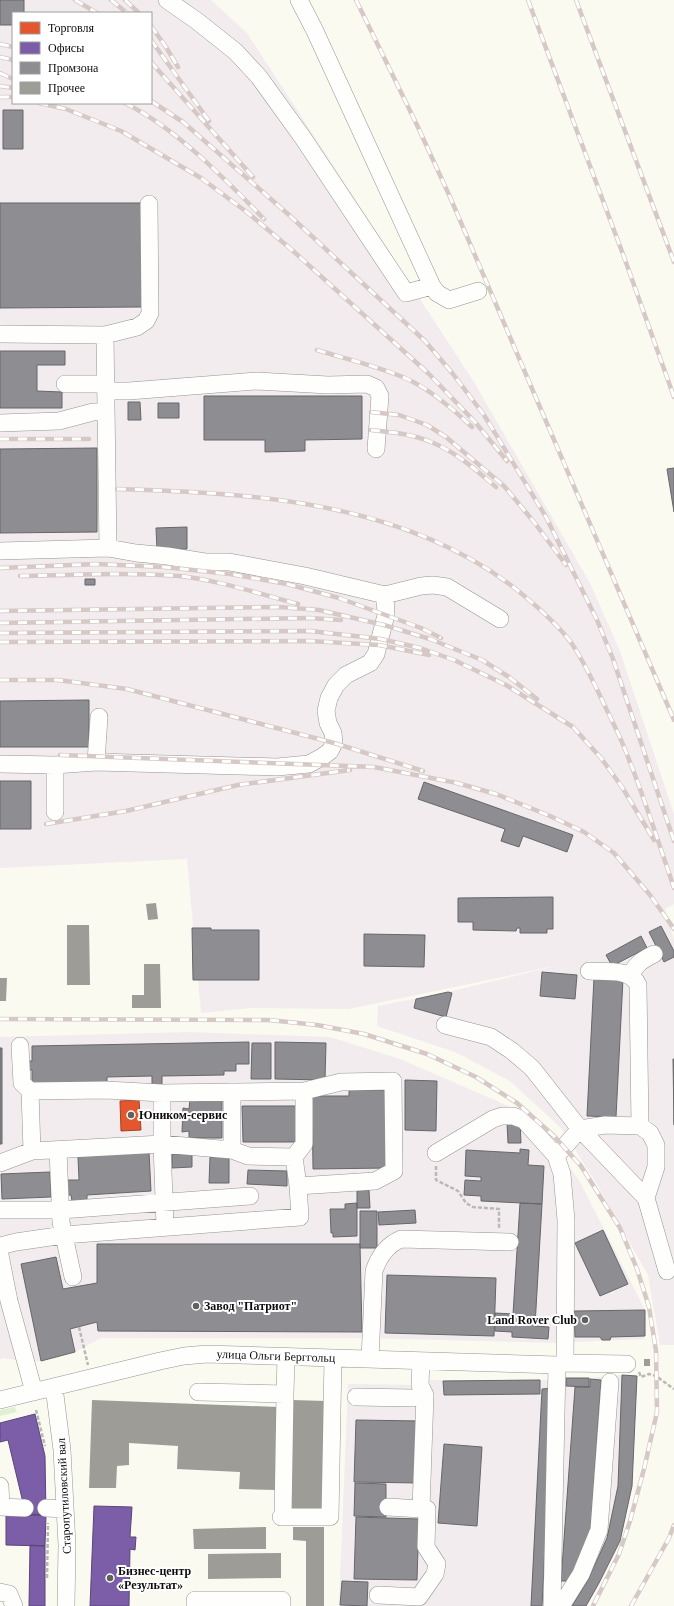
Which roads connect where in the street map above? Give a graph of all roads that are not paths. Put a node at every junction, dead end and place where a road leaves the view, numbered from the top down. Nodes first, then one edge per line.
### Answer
1 (167, 0) edge
2 (299, 0) edge
3 (150, 204) dead end
4 (432, 286) junction
5 (478, 291) dead end
6 (0, 334) edge
7 (105, 335) junction
8 (65, 384) dead end
9 (106, 387) junction
10 (106, 411) junction
11 (0, 423) edge
12 (376, 449) dead end
13 (108, 548) junction
14 (0, 551) edge
15 (385, 595) junction
16 (500, 619) dead end
17 (100, 717) dead end
18 (96, 762) junction
19 (0, 764) edge
20 (55, 765) junction
21 (55, 812) dead end
22 (654, 954) dead end
23 (589, 971) dead end
24 (631, 975) junction
25 (445, 1025) dead end
26 (20, 1046) dead end
27 (30, 1091) junction
28 (304, 1091) junction
29 (232, 1092) junction
30 (162, 1093) junction
31 (640, 1126) junction
32 (580, 1128) junction
33 (162, 1144) junction
34 (58, 1150) junction
35 (232, 1150) junction
36 (32, 1151) junction
37 (436, 1153) road end
38 (556, 1156) junction
39 (294, 1157) junction
40 (0, 1163) edge
41 (298, 1186) junction
42 (250, 1196) dead end
43 (646, 1198) junction
44 (164, 1202) junction
45 (0, 1210) edge
46 (61, 1210) junction
47 (165, 1226) junction
48 (64, 1235) junction
49 (504, 1241) road end
50 (0, 1246) edge
51 (0, 1255) edge
52 (666, 1271) dead end
53 (73, 1277) dead end
54 (5, 1302) edge
55 (286, 1357) junction
56 (333, 1358) junction
57 (370, 1359) junction
58 (420, 1361) junction
59 (561, 1364) junction
60 (627, 1364) dead end
61 (610, 1382) dead end
62 (54, 1386) junction
63 (34, 1392) junction
64 (198, 1392) dead end
65 (285, 1394) junction
66 (425, 1395) junction
67 (356, 1397) dead end
68 (0, 1400) edge
69 (0, 1486) edge
70 (1, 1507) edge
71 (388, 1507) dead end
72 (25, 1508) dead end
73 (46, 1508) dead end
74 (65, 1509) junction
75 (421, 1509) junction
76 (0, 1592) edge
77 (378, 1595) dead end
78 (14, 1606) edge
79 (66, 1606) edge
80 (195, 1606) edge
81 (282, 1606) edge
82 (552, 1606) edge
83 (561, 1606) edge

1 - 4 street
2 - 4 street
3 - 7 street
4 - 5 street
6 - 7 street
7 - 9 street
8 - 9 street
9 - 10 street
9 - 12 street
10 - 11 street
10 - 13 street
13 - 14 street
13 - 15 street
15 - 16 street
15 - 18 street
17 - 18 street
18 - 20 street
19 - 20 street
20 - 21 street
22 - 24 street
23 - 24 street
24 - 31 street
25 - 32 street
26 - 27 street
27 - 30 street
27 - 36 street
28 - 29 street
28 - 39 street
28 - 41 street
29 - 30 street
29 - 35 street
30 - 33 street
31 - 32 street
31 - 43 street
32 - 38 street
32 - 43 street
33 - 34 street
33 - 35 street
33 - 44 street
34 - 36 street
34 - 46 street
35 - 39 street
36 - 40 street
37 - 38 street
38 - 59 street
39 - 41 street
41 - 47 street
42 - 44 street
43 - 52 street
44 - 46 street
44 - 47 street
45 - 46 street
46 - 48 street
47 - 48 street
48 - 50 street
48 - 53 street
49 - 57 street
51 - 54 street
54 - 63 street
55 - 56 street, улица Ольги Берггольц
55 - 62 street, улица Ольги Берггольц
55 - 65 street
56 - 57 street, улица Ольги Берггольц
56 - 65 street
57 - 58 street, улица Ольги Берггольц
58 - 59 street, улица Ольги Берггольц
58 - 66 street
59 - 60 street, улица Ольги Берггольц
59 - 82 street
61 - 83 street
62 - 63 street, улица Ольги Берггольц
62 - 74 street, Старопутиловский вал
63 - 68 street, улица Ольги Берггольц
64 - 65 street
66 - 67 street
66 - 75 street
69 - 70 street
70 - 72 street
71 - 75 street
73 - 74 street
74 - 79 street, Старопутиловский вал
75 - 77 street
76 - 78 street
80 - 81 street

